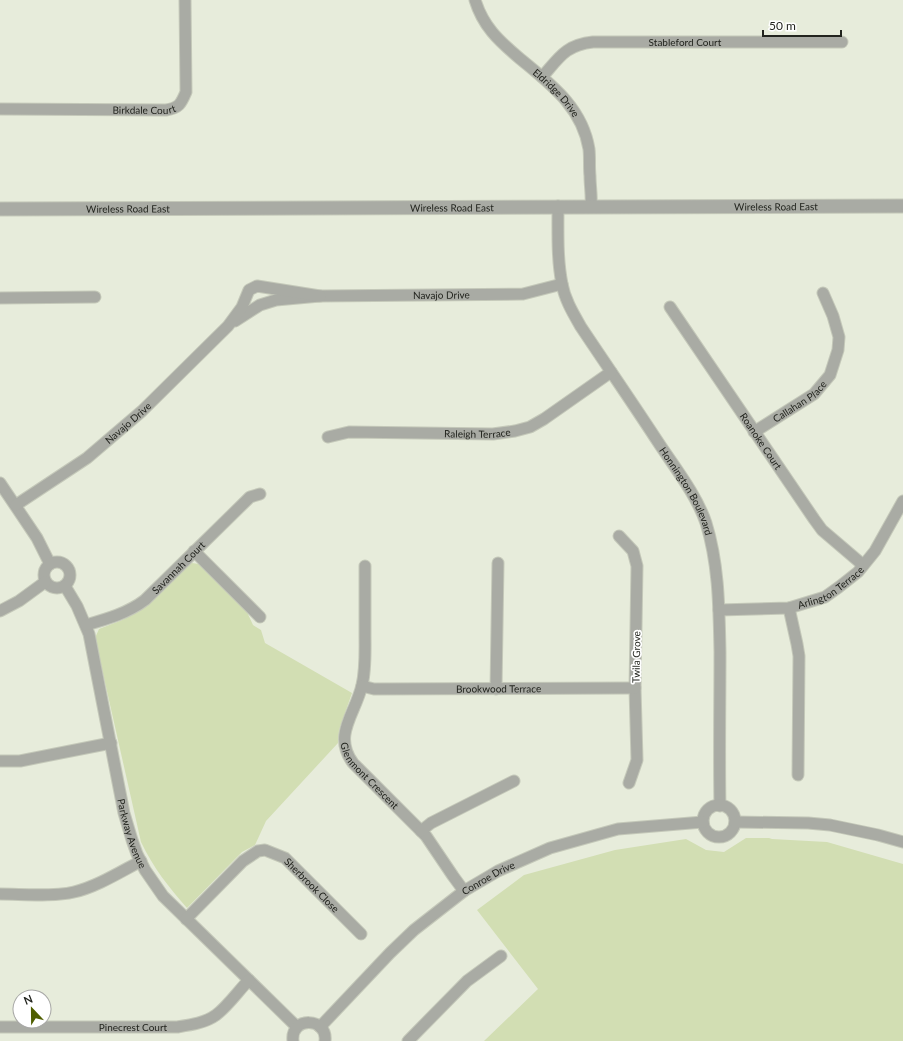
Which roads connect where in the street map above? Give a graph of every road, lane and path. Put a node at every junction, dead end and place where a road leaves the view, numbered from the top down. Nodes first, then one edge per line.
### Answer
1 (185, 0) edge
2 (475, 0) edge
3 (842, 42) dead end
4 (542, 78) junction
5 (0, 110) edge
6 (558, 206) junction
7 (903, 206) edge
8 (591, 207) junction
9 (0, 209) edge
10 (562, 284) junction
11 (823, 293) dead end
12 (320, 296) junction
13 (0, 298) edge
14 (95, 298) dead end
15 (670, 307) dead end
16 (228, 326) junction
17 (611, 372) junction
18 (754, 432) junction
19 (328, 437) dead end
20 (0, 483) edge
21 (260, 494) dead end
22 (903, 501) edge
23 (16, 505) junction
24 (619, 536) dead end
25 (194, 551) junction
26 (498, 563) dead end
27 (50, 564) junction
28 (863, 565) junction
29 (365, 566) dead end
30 (45, 582) junction
31 (65, 586) junction
32 (789, 608) junction
33 (720, 610) junction
34 (0, 611) edge
35 (260, 617) dead end
36 (86, 625) junction
37 (362, 686) junction
38 (496, 688) junction
39 (636, 688) junction
40 (111, 743) junction
41 (0, 761) edge
42 (798, 775) dead end
43 (514, 781) dead end
44 (628, 783) dead end
45 (720, 806) junction
46 (703, 822) junction
47 (735, 822) junction
48 (421, 831) junction
49 (903, 842) edge
50 (141, 861) junction
51 (464, 891) junction
52 (0, 894) edge
53 (186, 918) junction
54 (361, 934) dead end
55 (501, 956) dead end
56 (249, 980) junction
57 (0, 1027) edge
58 (297, 1027) junction
59 (320, 1027) junction
60 (293, 1041) edge
61 (325, 1041) edge
62 (408, 1041) edge

1 - 5 street, Birkdale Court
2 - 4 street, Eldridge Drive
3 - 4 street, Stableford Court
4 - 8 street, Eldridge Drive
6 - 8 street, Wireless Road East
6 - 9 street, Wireless Road East
6 - 10 street, Honnington Boulevard
7 - 8 street, Wireless Road East
10 - 12 street, Navajo Drive
10 - 17 street, Honnington Boulevard
11 - 18 street, Callahan Place
12 - 16 street, Navajo Drive
12 - 16 street, Navajo Drive
13 - 14 street
15 - 18 street, Roanoke Court
16 - 23 street, Navajo Drive
17 - 19 street, Raleigh Terrace
17 - 33 street, Honnington Boulevard
18 - 28 street, Roanoke Court
20 - 23 street
21 - 25 street, Savannah Court
22 - 28 street, Arlington Terrace
23 - 27 street
24 - 39 street, Twila Grove
25 - 35 street
25 - 36 street, Savannah Court
26 - 38 street
27 - 30 street
27 - 31 street
28 - 32 street, Arlington Terrace
29 - 37 street, Glenmont Crescent
30 - 31 street
30 - 34 street
31 - 36 street, Parkway Avenue
32 - 33 street, Arlington Terrace
32 - 42 street
33 - 45 street, Honnington Boulevard
36 - 40 street, Parkway Avenue
37 - 38 street, Brookwood Terrace
37 - 48 street, Glenmont Crescent
38 - 39 street, Brookwood Terrace
39 - 44 street, Twila Grove
40 - 41 street
40 - 50 street, Parkway Avenue
43 - 48 street
45 - 46 street
45 - 47 street
46 - 47 street
46 - 51 street, Conroe Drive
47 - 49 street
48 - 51 street, Glenmont Crescent
50 - 52 street
50 - 53 street, Parkway Avenue
51 - 59 street, Conroe Drive
53 - 54 street, Sherbrook Close
53 - 56 street, Parkway Avenue
55 - 62 street
56 - 57 street, Pinecrest Court
56 - 58 street, Parkway Avenue
58 - 59 street
58 - 60 street
59 - 61 street

